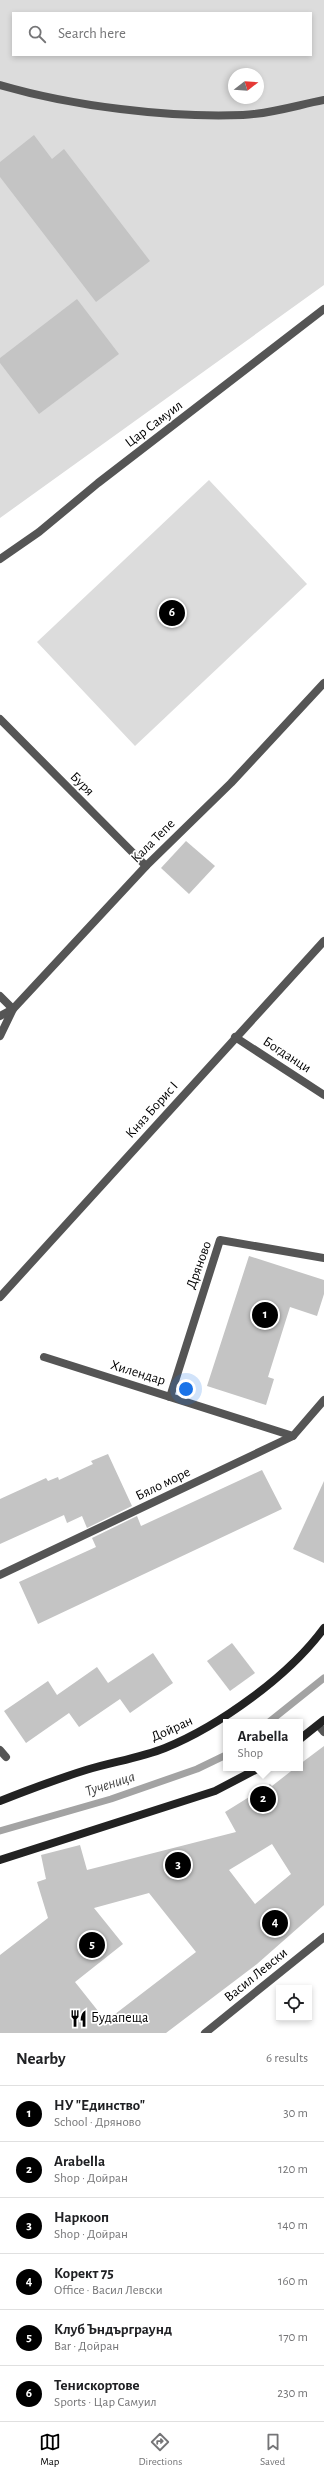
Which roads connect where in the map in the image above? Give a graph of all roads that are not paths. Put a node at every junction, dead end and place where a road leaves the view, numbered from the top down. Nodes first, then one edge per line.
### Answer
1 (0, 85) edge
2 (324, 100) edge
3 (324, 309) edge
4 (0, 559) edge
5 (324, 683) edge
6 (0, 719) edge
7 (146, 866) junction
8 (324, 941) edge
9 (0, 996) edge
10 (13, 1009) junction
11 (0, 1016) edge
12 (0, 1036) edge
13 (235, 1037) junction
14 (324, 1095) edge
15 (324, 1258) edge
16 (0, 1297) edge
17 (44, 1357) dead end
18 (170, 1397) junction
19 (324, 1400) edge
20 (293, 1436) junction
21 (0, 1575) edge
22 (324, 1628) edge
23 (322, 1726) edge
24 (303, 1737) edge
25 (0, 1750) edge
26 (6, 1757) dead end
27 (253, 1771) edge
28 (0, 1800) edge
29 (0, 1860) edge
30 (324, 1937) edge
31 (205, 2033) edge

1 - 2 street
3 - 4 street, Цар Самуил
5 - 7 street, Кала Тепе
6 - 7 street, Буря
7 - 10 street, Кала Тепе
8 - 13 street, Княз Борис I
9 - 10 street
10 - 11 street, Кала Тепе
10 - 12 street
13 - 14 street, Богданци
13 - 16 street, Княз Борис I
15 - 18 street, Дряново
17 - 18 street, Хилендар
18 - 20 street, Хилендар
19 - 20 street, Бяло море
20 - 21 street, Бяло море
22 - 28 main road, Дойран
23 - 24 main road
25 - 26 street
27 - 29 main road
30 - 31 street, Васил Левски

